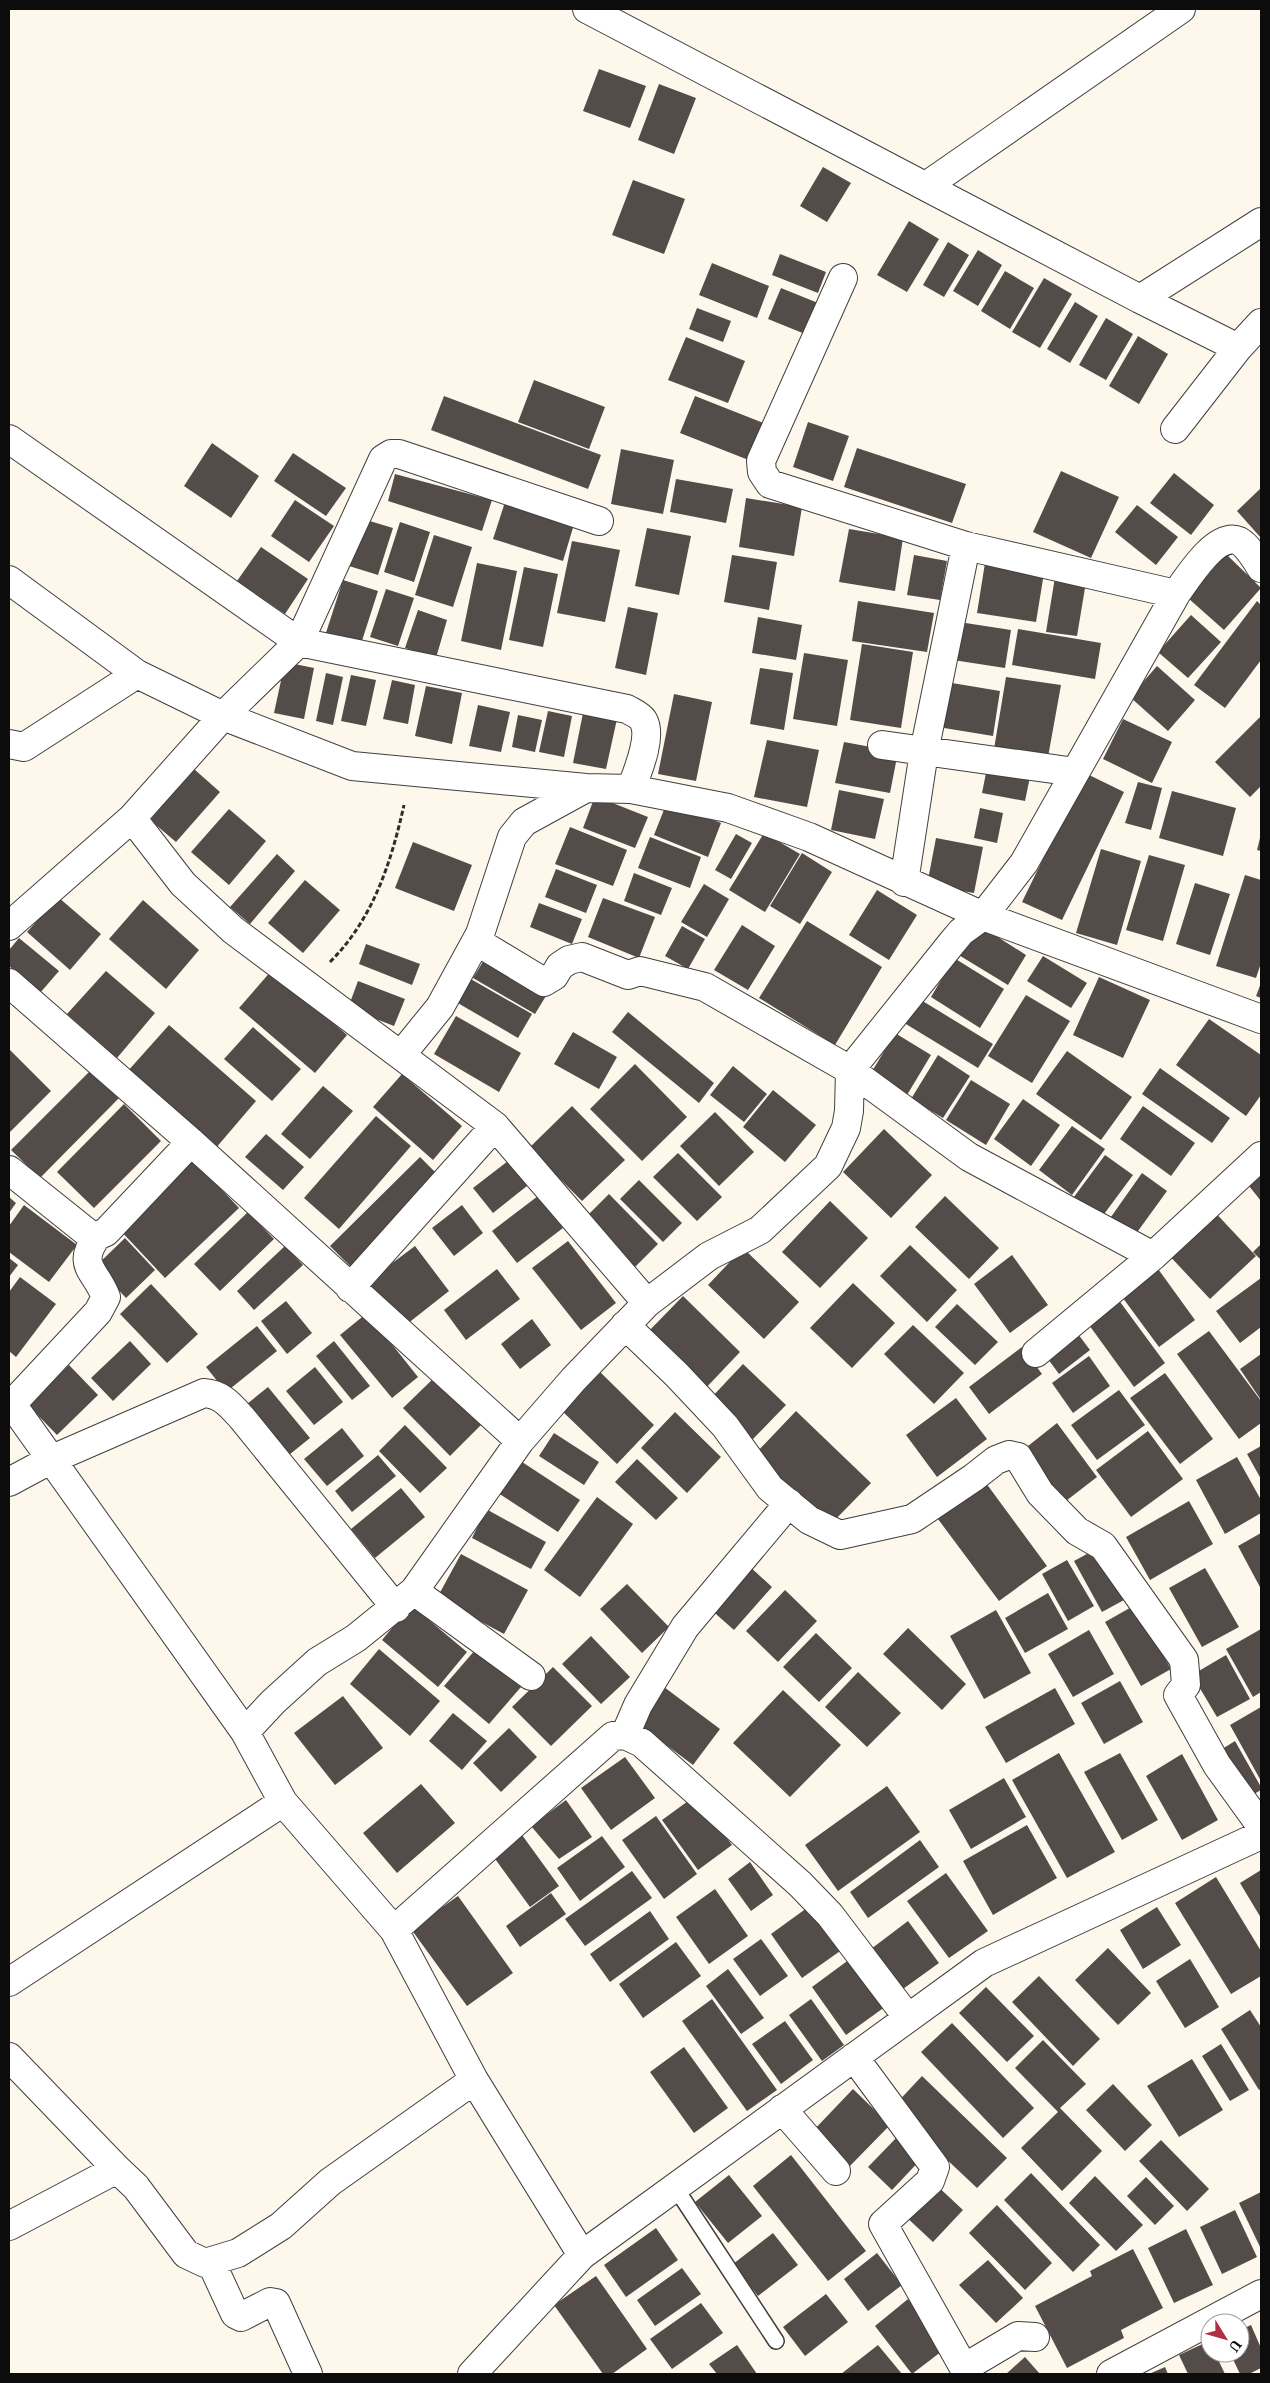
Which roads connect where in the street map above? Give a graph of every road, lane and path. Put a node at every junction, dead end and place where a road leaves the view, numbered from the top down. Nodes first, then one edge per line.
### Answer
1 (587, 9) edge
2 (1181, 9) edge
3 (926, 186) junction
4 (1261, 222) edge
5 (843, 278) dead end
6 (1140, 299) junction
7 (1261, 323) edge
8 (1238, 348) junction
9 (1175, 429) dead end
10 (9, 439) edge
11 (599, 521) dead end
12 (966, 546) junction
13 (1261, 568) edge
14 (9, 580) edge
15 (1176, 594) junction
16 (299, 642) junction
17 (137, 674) junction
18 (223, 716) junction
19 (9, 744) edge
20 (882, 745) dead end
21 (924, 752) junction
22 (1075, 772) junction
23 (411, 773) junction
24 (586, 788) junction
25 (631, 789) junction
26 (132, 818) junction
27 (904, 882) junction
28 (982, 916) junction
29 (9, 926) edge
30 (476, 941) junction
31 (9, 984) edge
32 (307, 984) junction
33 (1261, 1019) edge
34 (401, 1054) junction
35 (850, 1070) junction
36 (495, 1126) junction
37 (191, 1142) junction
38 (1261, 1156) edge
39 (9, 1170) edge
40 (97, 1236) junction
41 (1153, 1256) junction
42 (350, 1288) junction
43 (647, 1303) junction
44 (625, 1325) junction
45 (1036, 1354) dead end
46 (10, 1402) edge
47 (520, 1441) junction
48 (50, 1460) junction
49 (9, 1482) edge
50 (789, 1503) junction
51 (405, 1599) junction
52 (531, 1676) dead end
53 (245, 1732) junction
54 (625, 1735) junction
55 (282, 1802) junction
56 (1261, 1826) edge
57 (1261, 1835) edge
58 (394, 1930) junction
59 (9, 1982) edge
60 (908, 2018) junction
61 (9, 2057) edge
62 (854, 2057) junction
63 (474, 2080) junction
64 (782, 2109) junction
65 (117, 2169) junction
66 (836, 2171) dead end
67 (675, 2187) junction
68 (9, 2226) edge
69 (582, 2255) junction
70 (211, 2262) junction
71 (1261, 2294) edge
72 (1035, 2337) dead end
73 (776, 2341) dead end
74 (967, 2371) edge
75 (308, 2374) edge
76 (472, 2374) edge
77 (1111, 2374) edge

1 - 3 street
2 - 3 street
3 - 6 street
4 - 6 street
5 - 12 street
6 - 8 street
7 - 8 street
8 - 9 street
10 - 16 street
11 - 16 street
12 - 15 street
12 - 21 street
13 - 15 street
14 - 17 street
15 - 22 street
16 - 18 street
16 - 25 street
17 - 18 street
17 - 19 street
18 - 23 street
18 - 26 street
20 - 21 street
21 - 22 street
21 - 27 street
22 - 28 street
23 - 24 street
23 - 32 path
24 - 25 street
24 - 30 street
25 - 27 street
26 - 29 street
26 - 32 street
27 - 28 street
28 - 33 street
28 - 35 street
30 - 34 street
30 - 35 street
31 - 37 street
32 - 34 street
34 - 36 street
35 - 41 street
35 - 43 street
36 - 42 street
36 - 43 street
37 - 40 street
37 - 42 street
38 - 41 street
39 - 40 street
40 - 46 street
41 - 45 street
42 - 47 street
43 - 44 street
44 - 47 street
44 - 50 street
46 - 48 street
47 - 51 street
48 - 49 street
48 - 51 street
48 - 53 street
50 - 54 street
50 - 56 street
51 - 52 street
51 - 53 street
53 - 55 street
54 - 58 street
54 - 60 street
55 - 58 street
55 - 59 street
57 - 60 street
58 - 63 street
60 - 62 street
61 - 65 street
62 - 64 street
62 - 74 street
63 - 69 street
63 - 70 street
64 - 66 street
64 - 67 street
65 - 68 street
65 - 70 street
67 - 69 street
67 - 73 lane
69 - 76 street
70 - 75 street
71 - 77 street
72 - 74 street

